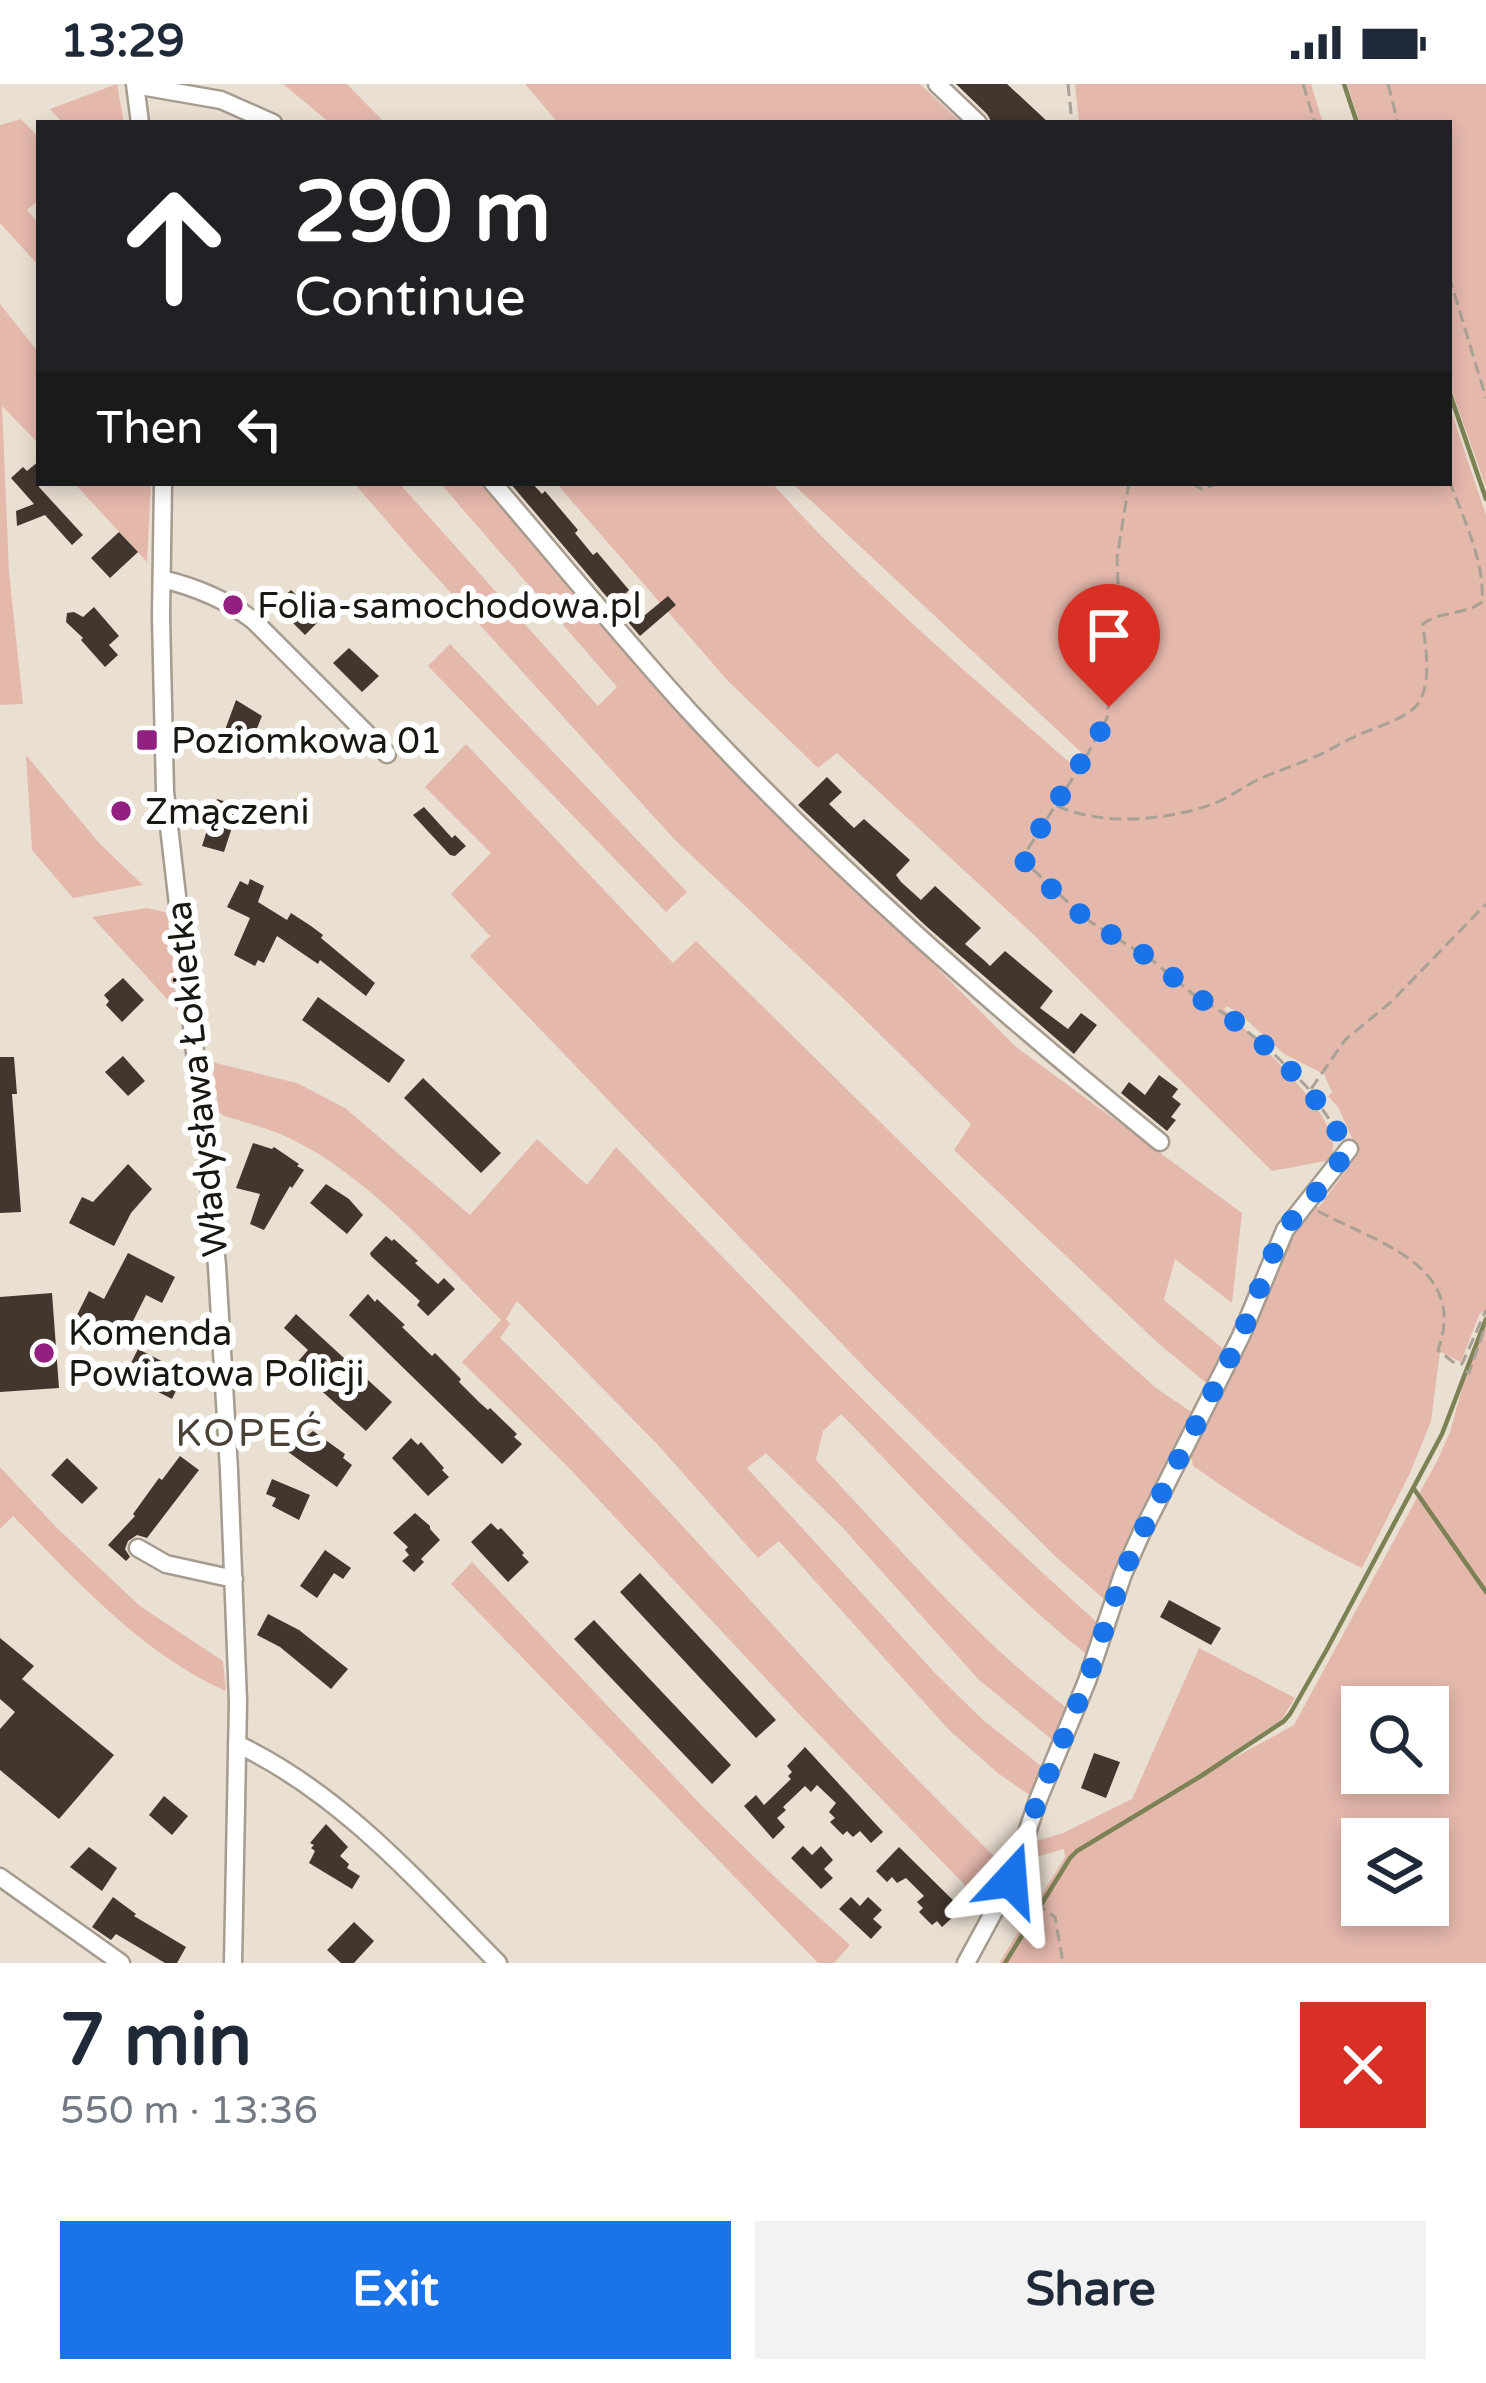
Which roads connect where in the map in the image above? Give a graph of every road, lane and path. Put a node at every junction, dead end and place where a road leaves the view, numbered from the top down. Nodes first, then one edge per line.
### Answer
1 (135, 84) edge
2 (937, 84) edge
3 (1068, 84) edge
4 (1303, 84) edge
5 (1388, 84) edge
6 (140, 120) edge
7 (266, 120) edge
8 (975, 120) edge
9 (1072, 120) edge
10 (1314, 120) edge
11 (1397, 120) edge
12 (1452, 286) edge
13 (1486, 398) edge
14 (163, 486) edge
15 (496, 486) edge
16 (1129, 486) edge
17 (1451, 486) edge
18 (162, 579) junction
19 (1482, 602) junction
20 (1486, 610) edge
21 (387, 754) dead end
22 (1055, 806) junction
23 (1486, 904) edge
24 (1310, 1091) junction
25 (1160, 1142) dead end
26 (1349, 1149) joint
27 (1309, 1202) junction
28 (1486, 1310) edge
29 (1486, 1324) edge
30 (1461, 1364) junction
31 (138, 1548) dead end
32 (234, 1580) junction
33 (237, 1744) junction
34 (0, 1877) edge
35 (1008, 1885) junction
36 (121, 1963) edge
37 (233, 1963) edge
38 (498, 1963) edge
39 (966, 1963) edge
40 (1063, 1963) edge

1 - 6 street
1 - 7 street
2 - 8 street
3 - 9 path
4 - 10 path
5 - 11 path
12 - 13 path
14 - 18 street, Władysława Łokietka
15 - 25 street
16 - 22 path
17 - 19 path
18 - 21 street
18 - 32 street, Władysława Łokietka
19 - 20 path
19 - 22 path
22 - 24 path
23 - 24 path
24 - 26 path
26 - 27 street
27 - 30 path
27 - 35 street
28 - 30 path
29 - 30 path
31 - 32 street
32 - 33 street, Władysława Łokietka
33 - 37 street, Władysława Łokietka
33 - 38 street
34 - 36 street
35 - 39 street
35 - 40 path

